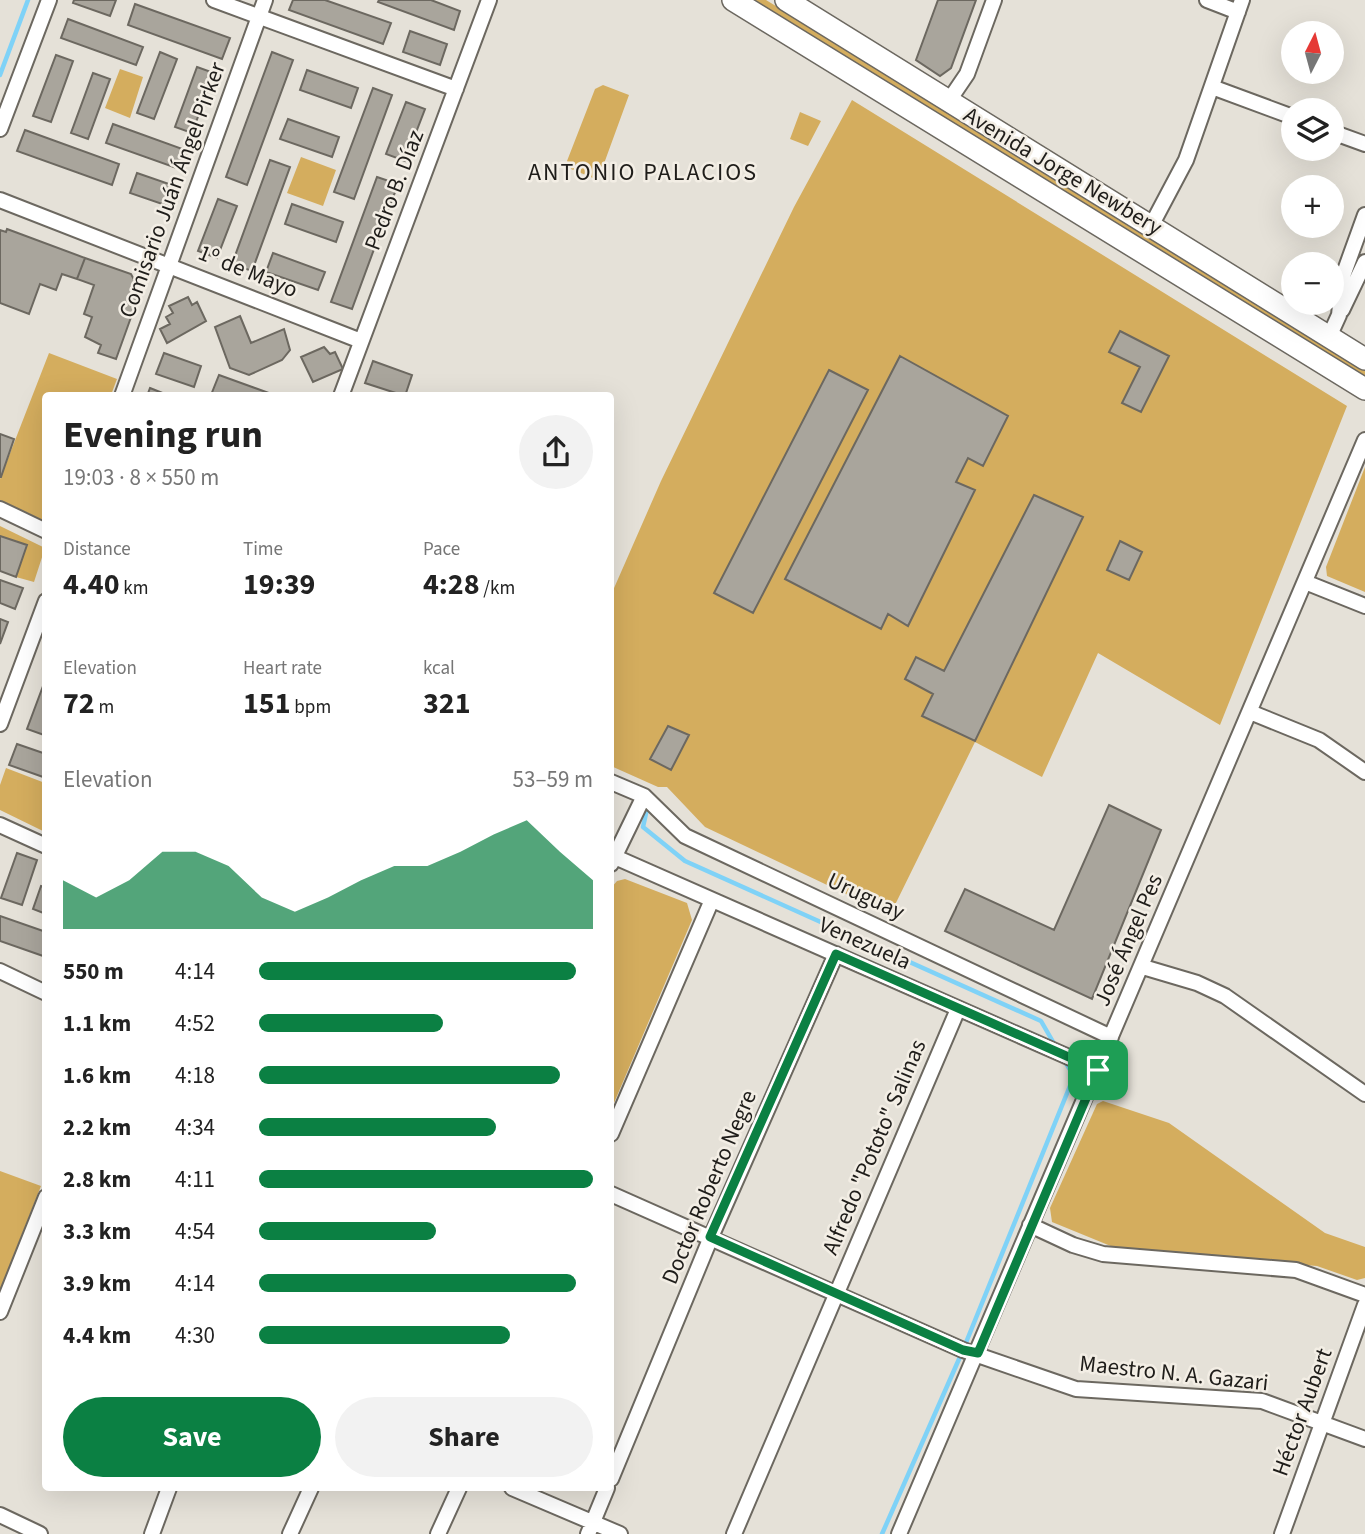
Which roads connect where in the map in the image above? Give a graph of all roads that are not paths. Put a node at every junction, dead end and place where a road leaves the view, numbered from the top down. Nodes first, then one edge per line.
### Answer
1 (49, 0) edge
2 (214, 0) edge
3 (265, 0) edge
4 (489, 0) edge
5 (733, 0) edge
6 (786, 0) edge
7 (994, 0) edge
8 (1207, 0) edge
9 (1240, 6) edge
10 (259, 16) junction
11 (1212, 86) junction
12 (456, 89) junction
13 (948, 102) junction
14 (1281, 112) edge
15 (0, 130) edge
16 (1344, 136) edge
17 (1365, 144) edge
18 (0, 200) edge
19 (1365, 215) edge
20 (1150, 228) junction
21 (1365, 262) edge
22 (170, 264) junction
23 (1344, 273) edge
24 (1344, 306) edge
25 (1339, 315) edge
26 (1329, 337) junction
27 (361, 341) junction
28 (1365, 359) edge
29 (1365, 389) edge
30 (123, 392) edge
31 (342, 392) edge
32 (1365, 440) edge
33 (0, 509) edge
34 (42, 528) edge
35 (1305, 582) junction
36 (1365, 606) edge
37 (42, 612) edge
38 (1250, 712) junction
39 (0, 724) edge
40 (1365, 772) edge
41 (614, 783) edge
42 (644, 796) junction
43 (0, 825) edge
44 (42, 844) edge
45 (614, 859) edge
46 (614, 861) edge
47 (712, 901) junction
48 (836, 954) junction
49 (1143, 967) junction
50 (0, 971) edge
51 (42, 991) edge
52 (958, 1009) junction
53 (1111, 1037) junction
54 (1098, 1070) junction
55 (1365, 1094) edge
56 (614, 1127) edge
57 (614, 1195) edge
58 (42, 1207) edge
59 (1030, 1225) junction
60 (710, 1237) junction
61 (836, 1292) junction
62 (1365, 1294) edge
63 (1365, 1305) edge
64 (0, 1312) edge
65 (978, 1353) junction
66 (1323, 1423) junction
67 (1365, 1439) edge
68 (614, 1472) edge
69 (168, 1491) edge
70 (310, 1491) edge
71 (458, 1491) edge
72 (518, 1491) edge
73 (606, 1491) edge
74 (0, 1515) edge
75 (590, 1528) edge
76 (40, 1534) edge
77 (152, 1534) edge
78 (290, 1534) edge
79 (438, 1534) edge
80 (620, 1534) edge
81 (734, 1534) edge
82 (899, 1534) edge
83 (1282, 1534) edge

1 - 15 street
2 - 10 street
3 - 10 street, Comisario Juán Ángel Pirker
4 - 12 street, Pedro B. Díaz
5 - 29 main road, Avenida Jorge Newbery
6 - 13 main road, Avenida Jorge Newbery
7 - 13 street
8 - 9 street
9 - 11 street
10 - 12 street
10 - 22 street, Comisario Juán Ángel Pirker
11 - 14 street
11 - 20 street
12 - 27 street, Pedro B. Díaz
13 - 20 main road, Avenida Jorge Newbery
16 - 17 street
18 - 22 street, 1º de Mayo
19 - 23 street
20 - 26 main road, Avenida Jorge Newbery
21 - 24 street
22 - 27 street, 1º de Mayo
22 - 30 street, Comisario Juán Ángel Pirker
25 - 26 street
26 - 28 main road, Avenida Jorge Newbery
27 - 31 street, Pedro B. Díaz
32 - 35 street, José Ángel Pes
33 - 34 street
35 - 36 street
35 - 38 street, José Ángel Pes
37 - 39 street
38 - 40 street
38 - 49 street, José Ángel Pes
41 - 42 street, Uruguay
42 - 45 street
42 - 53 street, Uruguay
43 - 44 street
46 - 47 street, Venezuela
47 - 48 street, Venezuela
47 - 56 street
48 - 52 street, Venezuela
48 - 60 street, Doctor Roberto Negre
49 - 53 street, José Ángel Pes
49 - 55 street
50 - 51 street
52 - 54 street, Venezuela
52 - 61 street, Alfredo "Pototo" Salinas
53 - 54 street, José Ángel Pes
54 - 59 street, José Ángel Pes
57 - 60 street, Maestro N. A. Gazari
58 - 64 street
59 - 62 street
59 - 65 street, José Ángel Pes
60 - 61 street, Maestro N. A. Gazari
60 - 68 street, Doctor Roberto Negre
61 - 65 street, Maestro N. A. Gazari
61 - 81 street, Alfredo "Pototo" Salinas
63 - 66 street, Héctor Aubert
65 - 66 street, Maestro N. A. Gazari
65 - 82 street, José Ángel Pes
66 - 67 street, Maestro N. A. Gazari
66 - 83 street, Héctor Aubert
69 - 77 street
70 - 78 street
71 - 79 street
72 - 75 street
73 - 75 street
74 - 76 street
75 - 80 street

